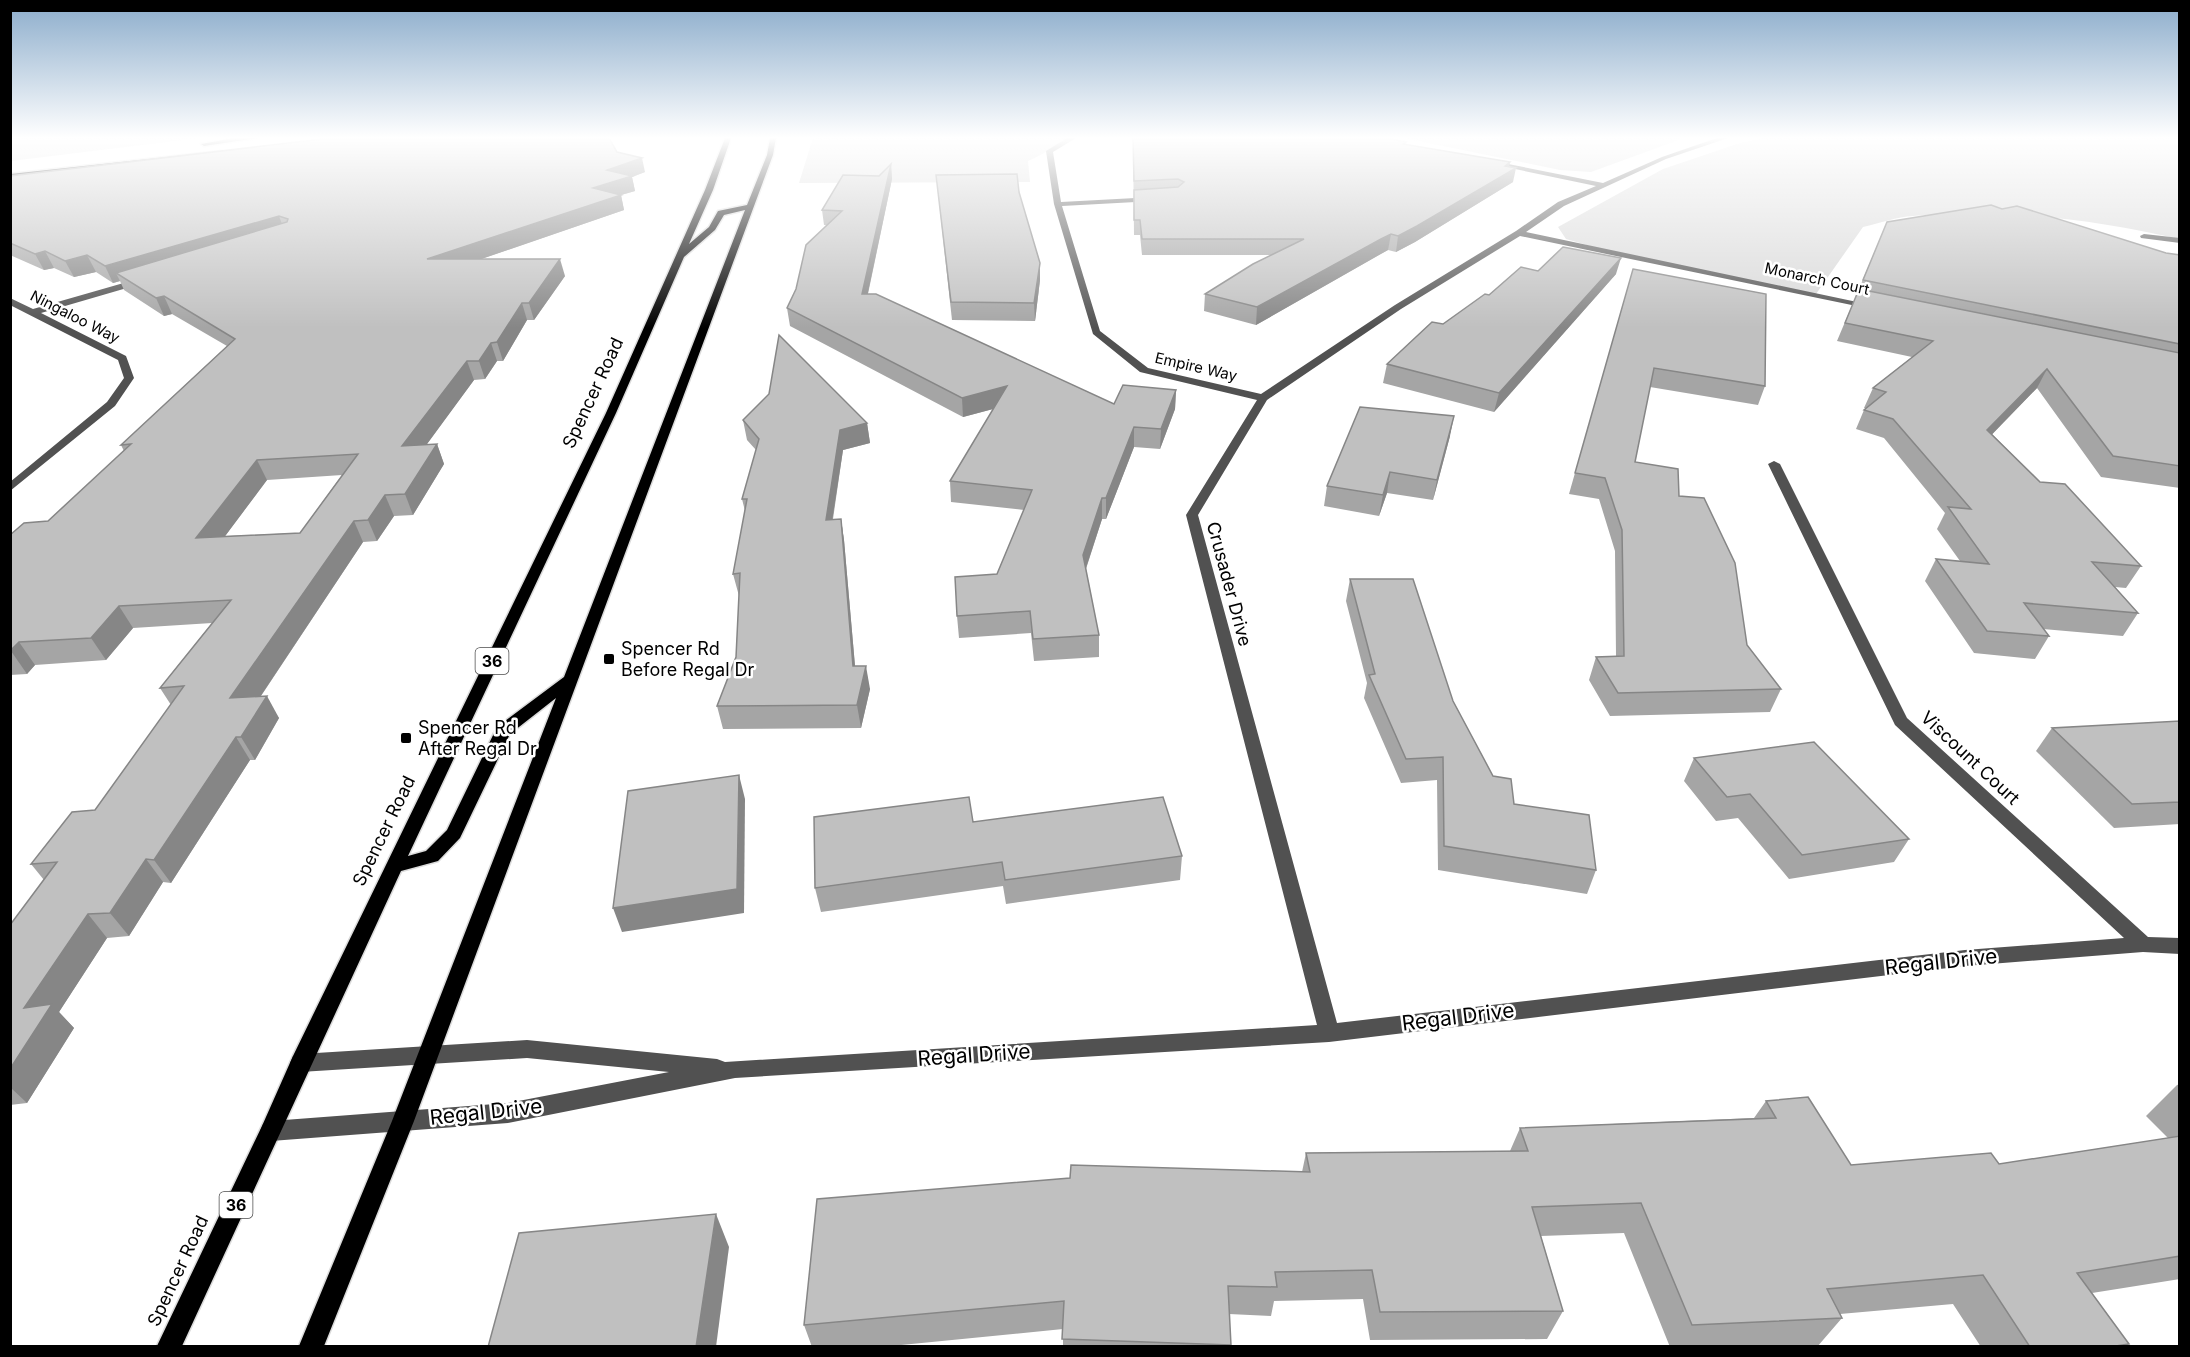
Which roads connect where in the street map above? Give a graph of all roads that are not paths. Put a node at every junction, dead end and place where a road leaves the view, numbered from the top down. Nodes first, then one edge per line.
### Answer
1 (702, 201) edge
2 (752, 201) edge
3 (1115, 201) edge
4 (1568, 201) edge
5 (1058, 204) joint
6 (750, 207) junction
7 (1519, 233) junction
8 (2144, 236) dead end
9 (2180, 242) edge
10 (680, 257) junction
11 (152, 278) edge
12 (10, 301) edge
13 (1876, 307) edge
14 (34, 312) junction
15 (1263, 398) junction
16 (1774, 464) dead end
17 (10, 488) edge
18 (571, 679) junction
19 (394, 866) junction
20 (2143, 944) junction
21 (2180, 946) edge
22 (1329, 1032) junction
23 (426, 1057) junction
24 (300, 1063) junction
25 (735, 1069) junction
26 (403, 1121) junction
27 (271, 1131) junction
28 (169, 1347) edge
29 (312, 1347) edge

1 - 10 main road, Spencer Road / 36
2 - 6 main road
3 - 5 street
4 - 7 street, Crusader Drive
5 - 15 street, Empire Way
6 - 10 main road
6 - 18 main road
7 - 13 street, Monarch Court
7 - 15 street, Crusader Drive
8 - 9 street
10 - 19 main road, Spencer Road / 36
11 - 14 street
12 - 14 street, Ningaloo Way
14 - 17 street, Ningaloo Way
15 - 22 street, Crusader Drive
16 - 20 street, Viscount Court
18 - 19 main road
18 - 23 main road
19 - 24 main road, Spencer Road / 36
20 - 21 street, Regal Drive
20 - 22 street, Regal Drive
22 - 25 street, Regal Drive
23 - 24 street, Regal Drive
23 - 25 street, Regal Drive
23 - 26 main road
24 - 27 main road, Spencer Road / 36
25 - 26 street, Regal Drive
26 - 27 street, Regal Drive
26 - 29 main road
27 - 28 main road, Spencer Road / 36

